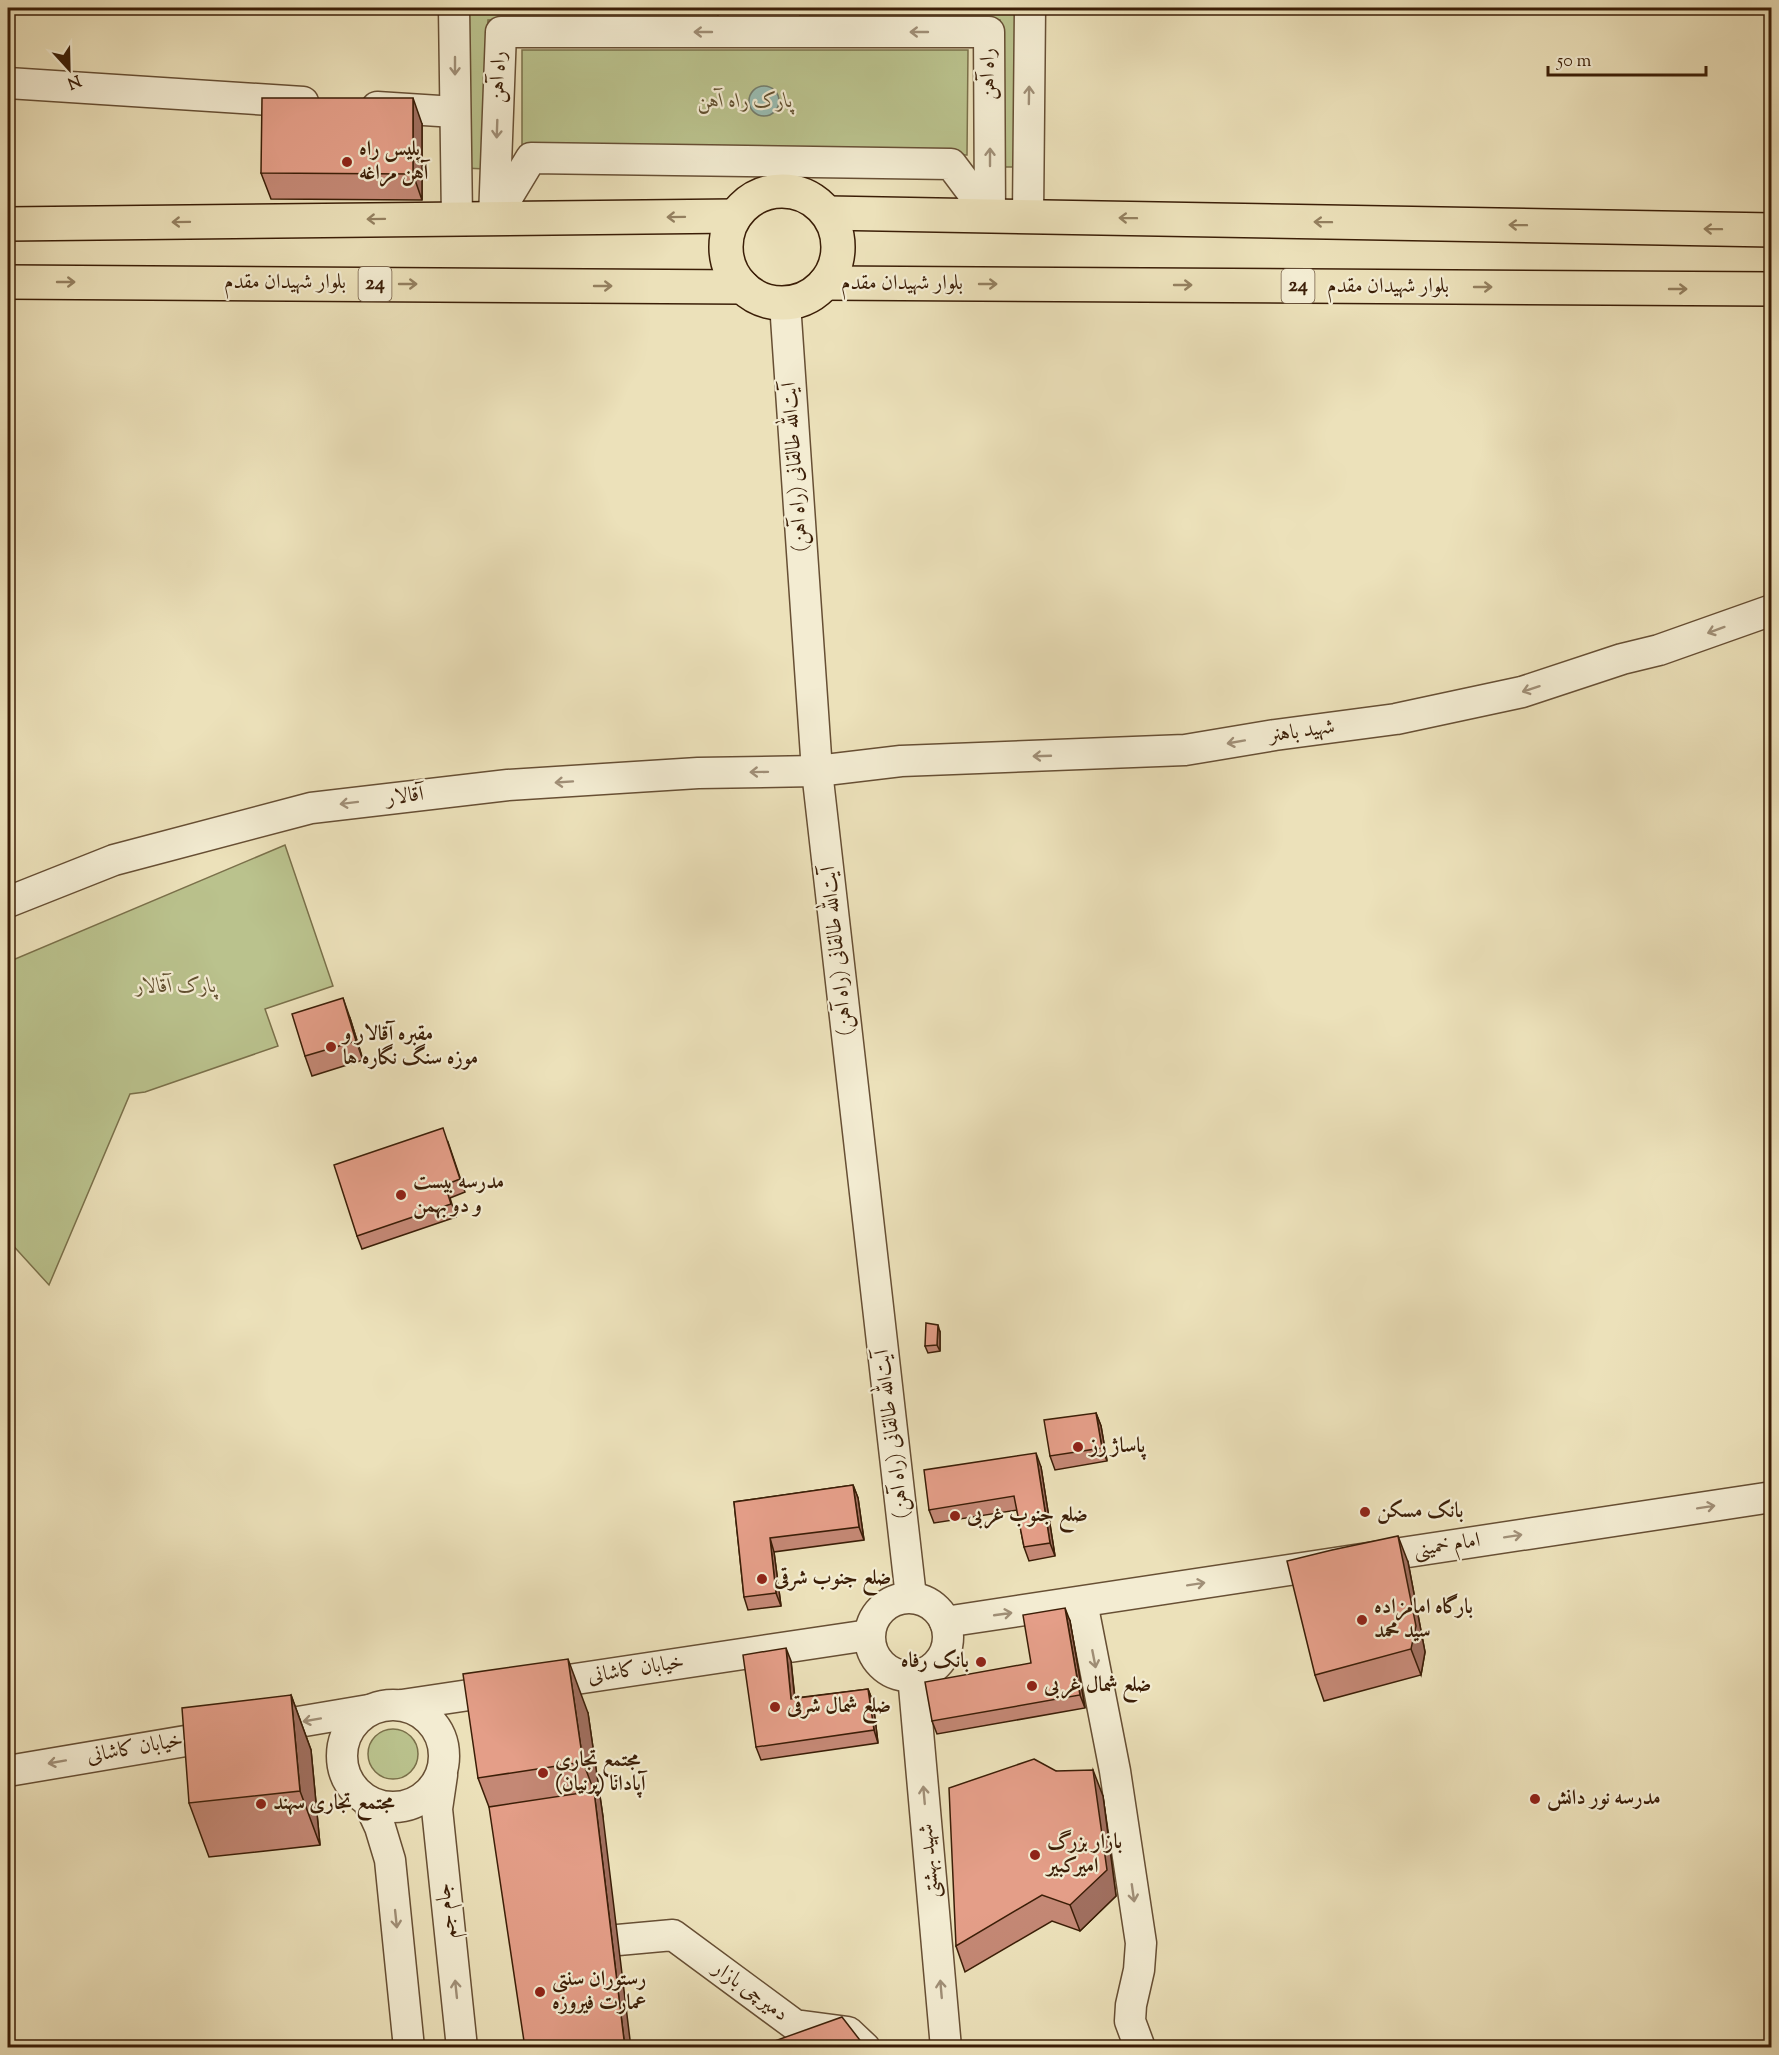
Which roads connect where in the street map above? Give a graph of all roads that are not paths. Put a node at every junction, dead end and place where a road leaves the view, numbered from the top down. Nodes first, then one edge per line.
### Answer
1 (454, 8) edge
2 (1030, 8) edge
3 (737, 20) edge
4 (8, 83) edge
5 (455, 112) junction
6 (828, 213) junction
7 (735, 216) junction
8 (990, 216) junction
9 (1028, 216) junction
10 (494, 218) junction
11 (457, 219) junction
12 (8, 224) edge
13 (1772, 230) edge
14 (8, 282) edge
15 (825, 283) junction
16 (743, 287) junction
17 (1772, 289) edge
18 (785, 303) junction
19 (1772, 610) edge
20 (817, 771) junction
21 (8, 902) edge
22 (1772, 1497) edge
23 (911, 1598) junction
24 (1082, 1602) junction
25 (945, 1622) junction
26 (869, 1635) junction
27 (913, 1676) junction
28 (402, 1705) junction
29 (369, 1710) junction
30 (8, 1771) edge
31 (442, 1775) junction
32 (368, 1801) junction
33 (618, 1940) dead end
34 (795, 2025) junction
35 (409, 2048) edge
36 (462, 2048) edge
37 (772, 2048) edge
38 (865, 2048) edge
39 (946, 2048) edge
40 (1140, 2048) edge

1 -> 5 street, راه آهن
9 -> 2 street, راه آهن
8 -> 3 street, راه آهن
3 -> 10 street, راه آهن
4 - 5 street
5 - 11 street, راه آهن
6 - 7 main road
6 - 8 main road
6 - 15 main road
7 -> 10 main road
7 - 16 main road
8 - 9 main road
8 - 10 street
13 -> 9 main road
10 - 11 main road
11 -> 12 main road
14 -> 16 main road, بلوار شهیدان مقدم / 24
15 -> 17 main road, بلوار شهیدان مقدم / 24
15 - 18 main road
16 - 18 main road, 24
18 - 20 street, (راه آهن) آیت‌الله طالقانی
19 -> 20 street, شهید باهنر
20 -> 21 street, آقالار
20 - 23 street, (راه آهن) آیت‌الله طالقانی
24 -> 22 street, امام خمینی
23 - 25 street
23 - 26 street
25 -> 24 street, امام خمینی
24 -> 40 street
25 - 27 street
26 - 27 street
26 - 28 street, خیابان کاشانی
39 -> 27 street, شهید بهشتی
28 - 29 street
28 - 31 street
29 -> 30 street, خیابان کاشانی
29 - 32 street
31 - 32 street
36 -> 31 street, جام جم
32 -> 35 street
33 - 34 street, دمیرچی بازار
34 - 37 street
34 - 38 street, دمیرچی بازار

